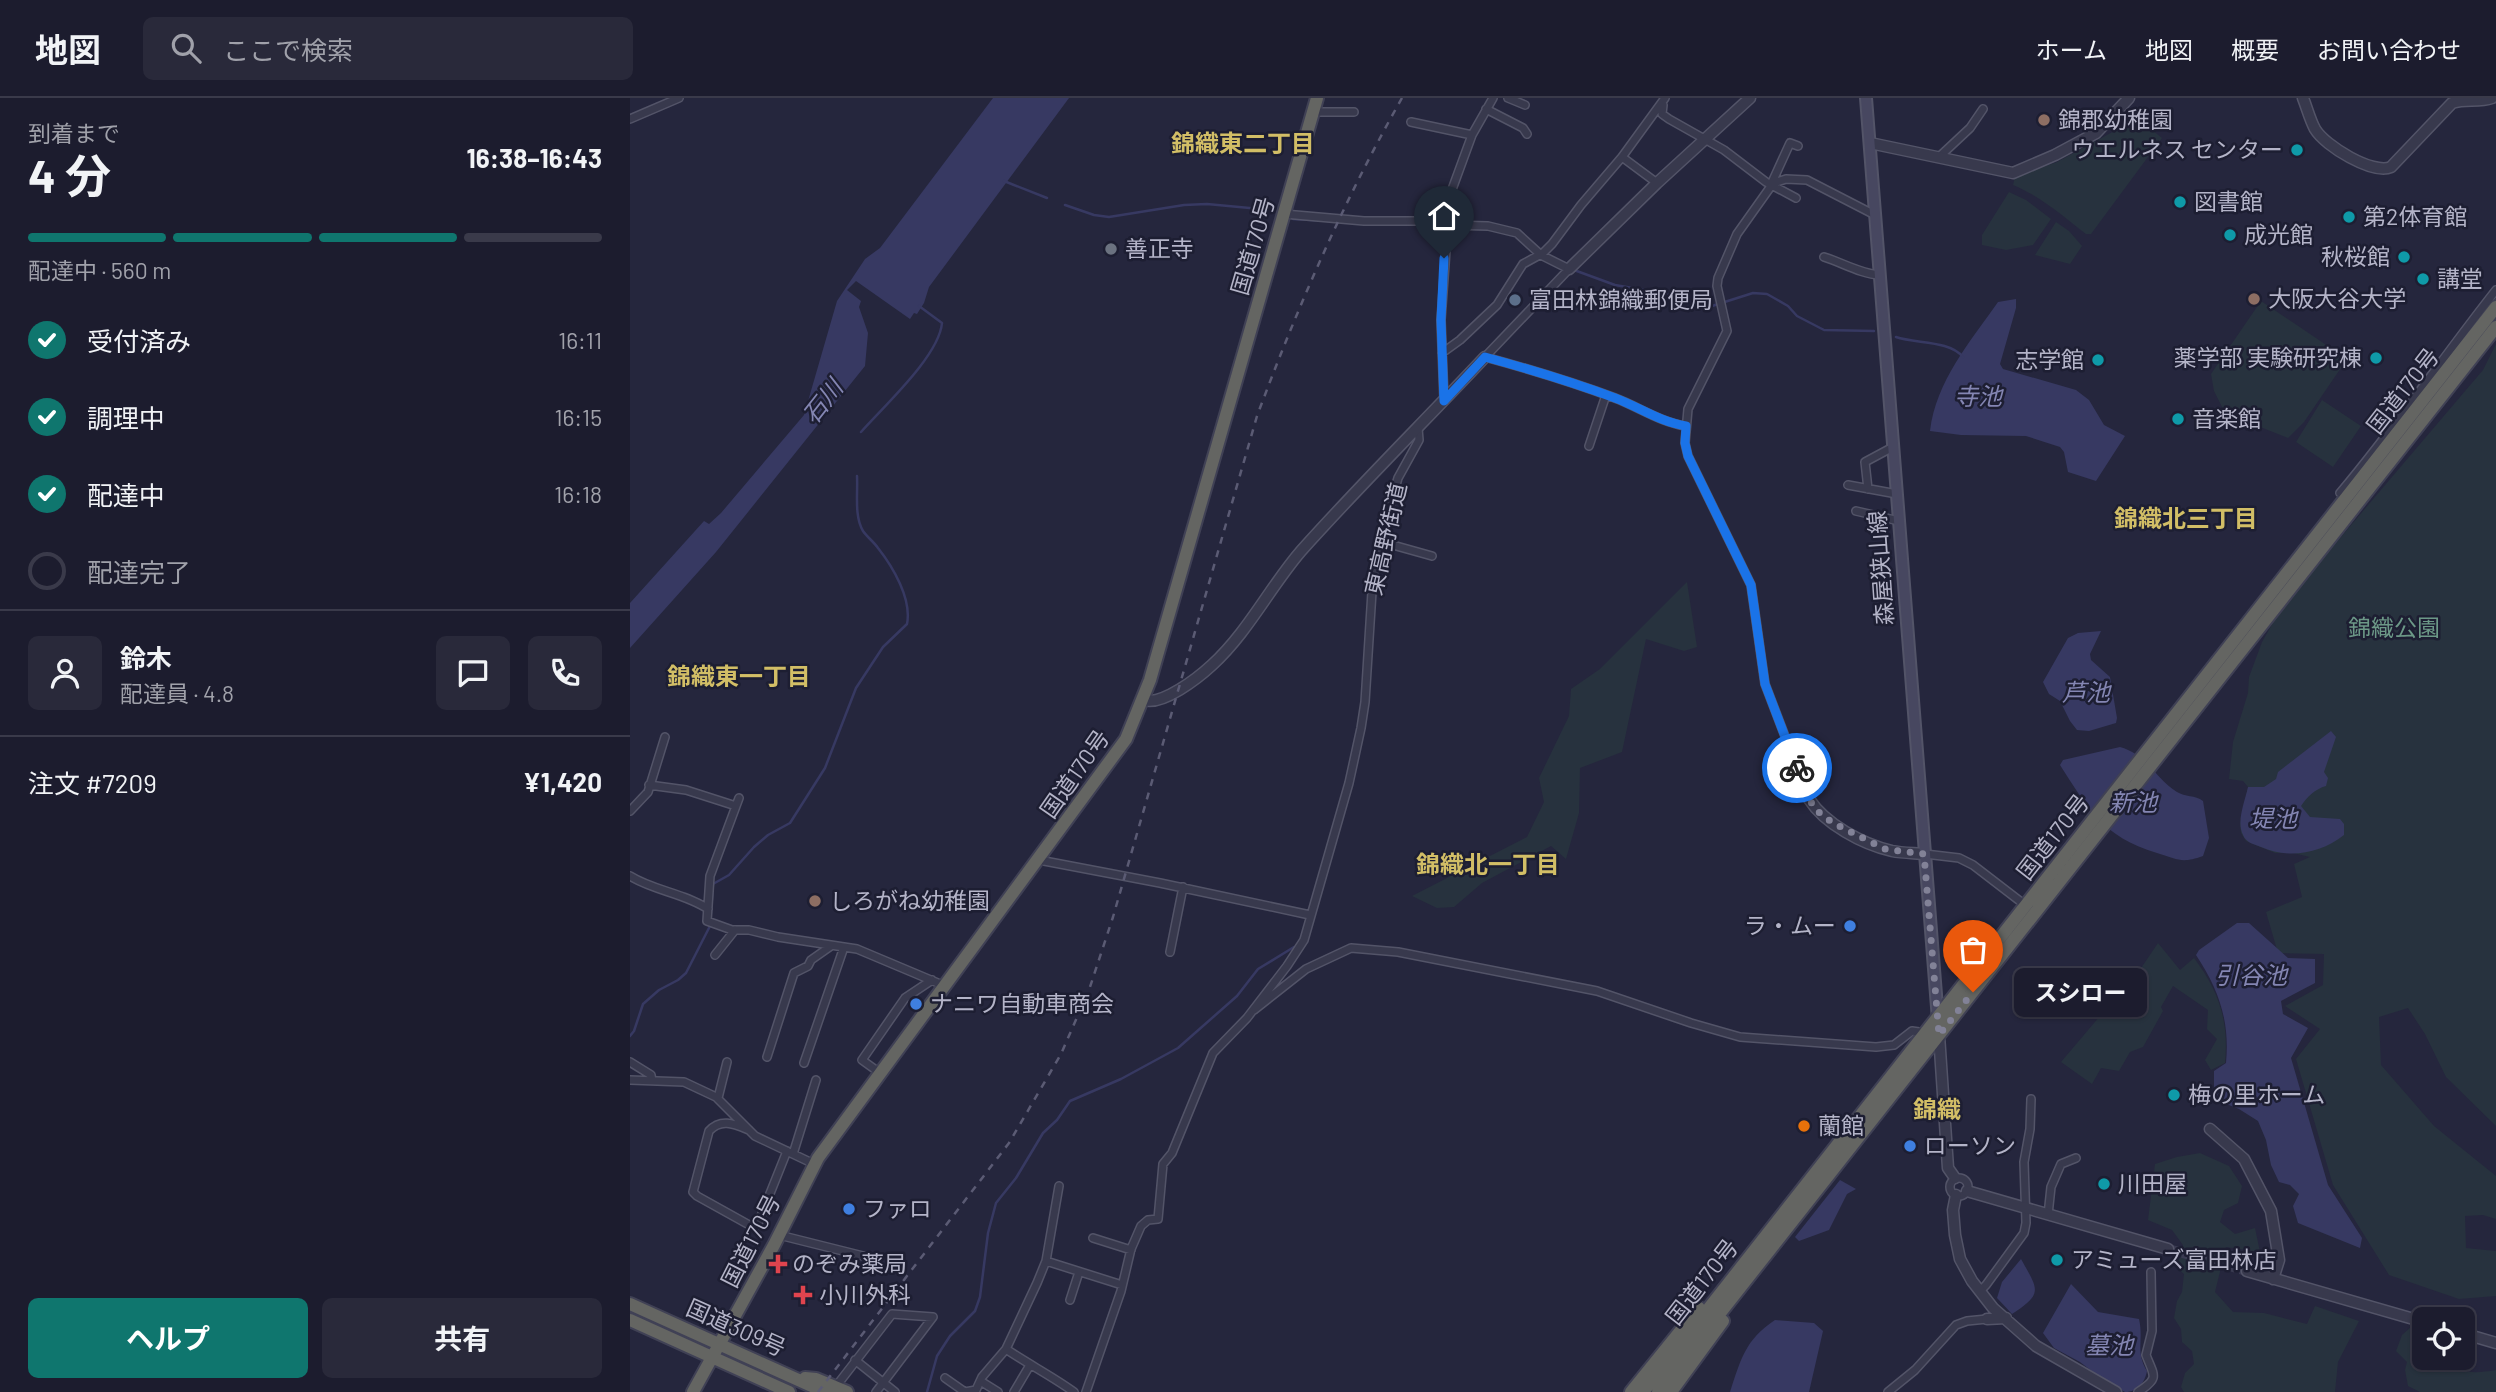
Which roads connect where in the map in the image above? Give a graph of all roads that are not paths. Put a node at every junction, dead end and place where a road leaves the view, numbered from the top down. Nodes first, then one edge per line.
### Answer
1 (679, 98) edge
2 (1317, 98) edge
3 (1493, 98) edge
4 (1508, 98) edge
5 (1749, 98) edge
6 (1866, 98) edge
7 (2129, 98) edge
8 (2302, 98) edge
9 (2491, 98) edge
10 (1663, 99) edge
11 (1525, 105) dead end
12 (1486, 109) junction
13 (1983, 109) dead end
14 (1313, 112) junction
15 (1354, 112) dead end
16 (630, 119) edge
17 (1411, 122) dead end
18 (1527, 134) dead end
19 (1472, 135) junction
20 (1705, 139) junction
21 (1870, 143) junction
22 (1798, 146) dead end
23 (1622, 157) junction
24 (1939, 157) junction
25 (1657, 183) junction
26 (1771, 184) junction
27 (1796, 198) dead end
28 (1284, 214) junction
29 (1875, 215) junction
30 (1447, 223) junction
31 (1540, 254) junction
32 (1825, 257) dead end
33 (1569, 270) junction
34 (1880, 275) junction
35 (2496, 290) edge
36 (2496, 307) edge
37 (2496, 327) edge
38 (1442, 353) junction
39 (1485, 357) junction
40 (1606, 395) junction
41 (1444, 401) junction
42 (1686, 426) junction
43 (1418, 428) junction
44 (1589, 446) dead end
45 (1893, 447) junction
46 (1848, 485) dead end
47 (1868, 489) junction
48 (1897, 494) junction
49 (2348, 498) junction
50 (1856, 511) dead end
51 (1899, 521) junction
52 (1382, 542) junction
53 (1432, 556) dead end
54 (1144, 700) junction
55 (665, 737) dead end
56 (649, 785) junction
57 (739, 798) dead end
58 (1809, 799) joint
59 (736, 806) junction
60 (630, 811) edge
61 (2096, 825) junction
62 (1924, 854) junction
63 (1039, 860) junction
64 (630, 876) edge
65 (1183, 887) junction
66 (2025, 905) junction
67 (708, 909) junction
68 (1310, 915) junction
69 (735, 930) junction
70 (832, 945) junction
71 (844, 947) junction
72 (1170, 951) dead end
73 (715, 955) dead end
74 (932, 980) junction
75 (945, 986) junction
76 (1251, 1012) junction
77 (1938, 1016) junction
78 (1925, 1032) junction
79 (1939, 1035) junction
80 (768, 1057) dead end
81 (630, 1062) edge
82 (727, 1062) dead end
83 (804, 1063) dead end
84 (880, 1073) junction
85 (630, 1080) edge
86 (817, 1080) dead end
87 (652, 1081) junction
88 (718, 1098) junction
89 (2031, 1099) dead end
90 (2210, 1129) dead end
91 (749, 1130) junction
92 (790, 1152) junction
93 (2076, 1158) dead end
94 (814, 1164) junction
95 (1955, 1178) junction
96 (1059, 1186) dead end
97 (1967, 1191) junction
98 (1956, 1195) junction
99 (2026, 1208) junction
100 (2048, 1214) junction
101 (779, 1235) junction
102 (1093, 1238) dead end
103 (2168, 1249) tunnel mouth
104 (1131, 1250) junction
105 (863, 1256) dead end
106 (1046, 1261) junction
107 (2247, 1271) tunnel mouth
108 (1079, 1272) junction
109 (2151, 1272) dead end
110 (1748, 1278) junction
111 (2273, 1279) junction
112 (1122, 1284) junction
113 (1722, 1291) junction
114 (1980, 1291) junction
115 (1070, 1300) dead end
116 (630, 1304) edge
117 (2006, 1318) junction
118 (1987, 1319) joint
119 (2412, 1319) edge
120 (630, 1320) edge
121 (2475, 1337) edge
122 (2496, 1343) edge
123 (720, 1344) junction
124 (1006, 1349) junction
125 (713, 1359) junction
126 (855, 1360) junction
127 (1030, 1365) junction
128 (945, 1378) dead end
129 (883, 1382) junction
130 (982, 1382) junction
131 (835, 1391) edge
132 (963, 1391) edge
133 (693, 1392) edge
134 (789, 1392) edge
135 (876, 1392) edge
136 (895, 1392) edge
137 (998, 1392) edge
138 (1013, 1392) edge
139 (1074, 1392) edge
140 (1086, 1392) edge
141 (1631, 1392) edge
142 (1643, 1392) edge
143 (1658, 1392) edge
144 (1671, 1392) edge
145 (1888, 1392) edge
146 (2116, 1392) edge
147 (2138, 1392) edge

1 - 16 street
2 - 14 highway, 国道170号
3 - 12 street
4 - 11 street
5 - 20 street
6 - 21 main road, 森屋狭山線
7 - 24 street
8 - 9 street
10 - 20 street
10 - 23 street
12 - 18 street
12 - 19 street
13 - 24 street
14 - 15 street
14 - 28 highway, 国道170号
17 - 19 street
19 - 30 street
20 - 25 street
20 - 26 street
21 - 24 street
21 - 29 main road, 森屋狭山線
22 - 26 street
23 - 25 street
23 - 31 street
25 - 33 street
26 - 27 street
26 - 29 street
26 - 42 street
28 - 30 street
28 - 54 highway, 国道170号
29 - 34 main road, 森屋狭山線
30 - 31 street
30 - 38 street
31 - 33 street
31 - 38 street
32 - 34 street
33 - 39 street
34 - 45 main road, 森屋狭山線
35 - 49 street
36 - 49 highway, 国道170号
37 - 49 highway, 国道170号
38 - 41 street
39 - 40 street
39 - 41 street, 東高野街道
40 - 42 street
40 - 44 street
41 - 43 street, 東高野街道
42 - 58 street
43 - 52 street, 東高野街道
43 - 54 street
45 - 47 street
45 - 48 main road, 森屋狭山線
46 - 47 street
47 - 48 street
48 - 51 main road, 森屋狭山線
49 - 61 highway, 国道170号
50 - 51 street
51 - 62 main road, 森屋狭山線
52 - 53 street
52 - 68 street, 東高野街道
54 - 63 highway, 国道170号
55 - 56 street
56 - 59 street
56 - 60 street
57 - 59 street
58 - 62 street
59 - 67 street
61 - 66 highway, 国道170号
61 - 79 highway, 国道170号
62 - 66 street
62 - 77 main road, 森屋狭山線
63 - 65 street
63 - 75 highway, 国道170号
64 - 67 street
65 - 68 street
65 - 72 street
66 - 77 highway, 国道170号
67 - 69 street
68 - 76 street, 東高野街道
69 - 70 street
69 - 73 street
70 - 71 street
70 - 80 street
71 - 74 street
71 - 83 street
74 - 75 street
74 - 84 street
75 - 84 highway, 国道170号
76 - 78 street
76 - 104 street
77 - 78 highway, 国道170号
77 - 79 main road, 森屋狭山線
78 - 79 street
78 - 113 highway, 国道170号
79 - 95 street
79 - 110 highway, 国道170号
81 - 87 street
82 - 88 street
84 - 94 highway, 国道170号
85 - 87 street
86 - 92 street
87 - 88 street
88 - 91 street
89 - 99 street
90 - 111 street
91 - 92 street
91 - 92 street
92 - 94 street
93 - 100 street
94 - 101 highway, 国道170号
95 - 97 street
95 - 98 street
96 - 106 street
97 - 98 street
97 - 99 street
98 - 114 street
99 - 100 street
99 - 114 street
100 - 103 street
101 - 105 street
101 - 123 highway, 国道170号
102 - 104 street
104 - 112 street
106 - 108 street
106 - 124 street
107 - 111 street
108 - 112 street
108 - 115 street
109 - 147 street
110 - 143 highway, 国道170号
110 - 144 highway
111 - 119 street
112 - 140 street
113 - 141 highway
113 - 142 highway, 国道170号
114 - 117 street
116 - 123 highway, 国道309号
117 - 118 street
117 - 146 street
118 - 145 street
120 - 125 highway, 国道309号
121 - 122 street
123 - 125 highway, 国道170号
123 - 131 highway, 国道309号
124 - 127 street
124 - 130 street
125 - 133 highway, 国道170号
125 - 134 highway, 国道309号
126 - 129 street
126 - 129 street
126 - 131 street
127 - 138 street
127 - 139 street
128 - 132 street
129 - 135 street
129 - 136 street
130 - 132 street
130 - 137 street

